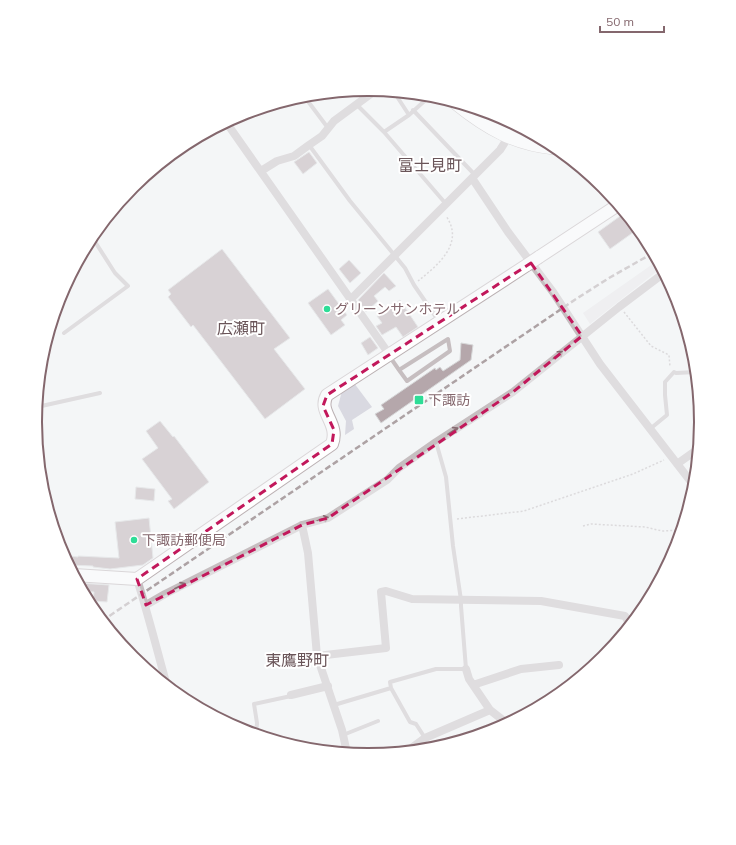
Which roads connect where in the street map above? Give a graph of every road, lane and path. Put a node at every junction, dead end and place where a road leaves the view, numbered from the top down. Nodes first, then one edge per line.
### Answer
1 (367, 96) edge
2 (398, 98) edge
3 (423, 101) edge
4 (309, 102) edge
5 (356, 104) junction
6 (413, 110) junction
7 (408, 115) junction
8 (476, 115) edge
9 (230, 127) edge
10 (328, 128) junction
11 (384, 132) junction
12 (514, 136) junction
13 (539, 145) edge
14 (309, 146) junction
15 (261, 172) junction
16 (474, 177) junction
17 (444, 207) junction
18 (613, 208) edge
19 (96, 243) edge
20 (395, 255) junction
21 (659, 277) edge
22 (414, 285) junction
23 (350, 300) junction
24 (620, 306) junction
25 (440, 322) junction
26 (64, 333) dead end
27 (582, 336) junction
28 (389, 354) junction
29 (399, 370) junction
30 (674, 372) junction
31 (690, 373) edge
32 (100, 393) dead end
33 (43, 406) edge
34 (650, 429) junction
35 (436, 442) junction
36 (692, 453) edge
37 (671, 457) junction
38 (677, 464) junction
39 (689, 479) edge
40 (450, 520) junction
41 (302, 525) junction
42 (583, 526) dead end
43 (676, 530) edge
44 (81, 575) edge
45 (137, 579) junction
46 (461, 600) junction
47 (146, 606) junction
48 (627, 620) edge
49 (317, 656) junction
50 (273, 659) dead end
51 (559, 665) dead end
52 (466, 669) junction
53 (164, 677) edge
54 (473, 685) junction
55 (328, 686) junction
56 (392, 688) junction
57 (291, 696) joint
58 (334, 705) junction
59 (490, 710) junction
60 (502, 720) edge
61 (378, 721) dead end
62 (257, 729) edge
63 (343, 735) junction
64 (425, 738) junction
65 (415, 745) edge
66 (346, 748) edge

1 - 5 street
2 - 7 lane
3 - 6 lane
4 - 10 lane
5 - 10 street
5 - 11 lane
6 - 7 lane
6 - 16 lane
7 - 11 lane
8 - 12 highway
9 - 15 street
10 - 14 street
11 - 17 lane
12 - 13 highway
12 - 16 street
14 - 15 street
14 - 20 lane
15 - 23 street
16 - 17 street
16 - 27 street
17 - 20 street
17 - 22 path
18 - 25 street, bridge
19 - 26 lane
20 - 22 lane
20 - 23 street
21 - 24 street
22 - 25 lane
23 - 28 street
24 - 27 street
24 - 30 path
25 - 28 street
27 - 34 street
35 -> 27 street
28 - 29 lane
28 - 45 street
29 - 29 lane
30 - 31 lane
30 - 34 lane
32 - 33 lane
34 - 37 street
35 - 40 lane
41 -> 35 street
36 - 38 street
37 - 38 street
37 - 40 path
38 - 39 street
40 - 46 lane
47 -> 41 street
41 - 49 street
42 - 43 path
44 - 45 street
45 - 47 street
46 - 48 street
46 - 49 street
46 - 52 lane
47 - 53 street
49 - 50 street
49 - 55 street
51 - 54 street
52 - 54 street
52 - 56 lane
54 - 59 street
55 - 57 street
55 - 58 street
56 - 58 lane
56 - 64 lane
57 - 62 lane
58 - 63 street
59 - 60 street
59 - 64 street
61 - 63 lane
63 - 66 street
64 - 65 street

